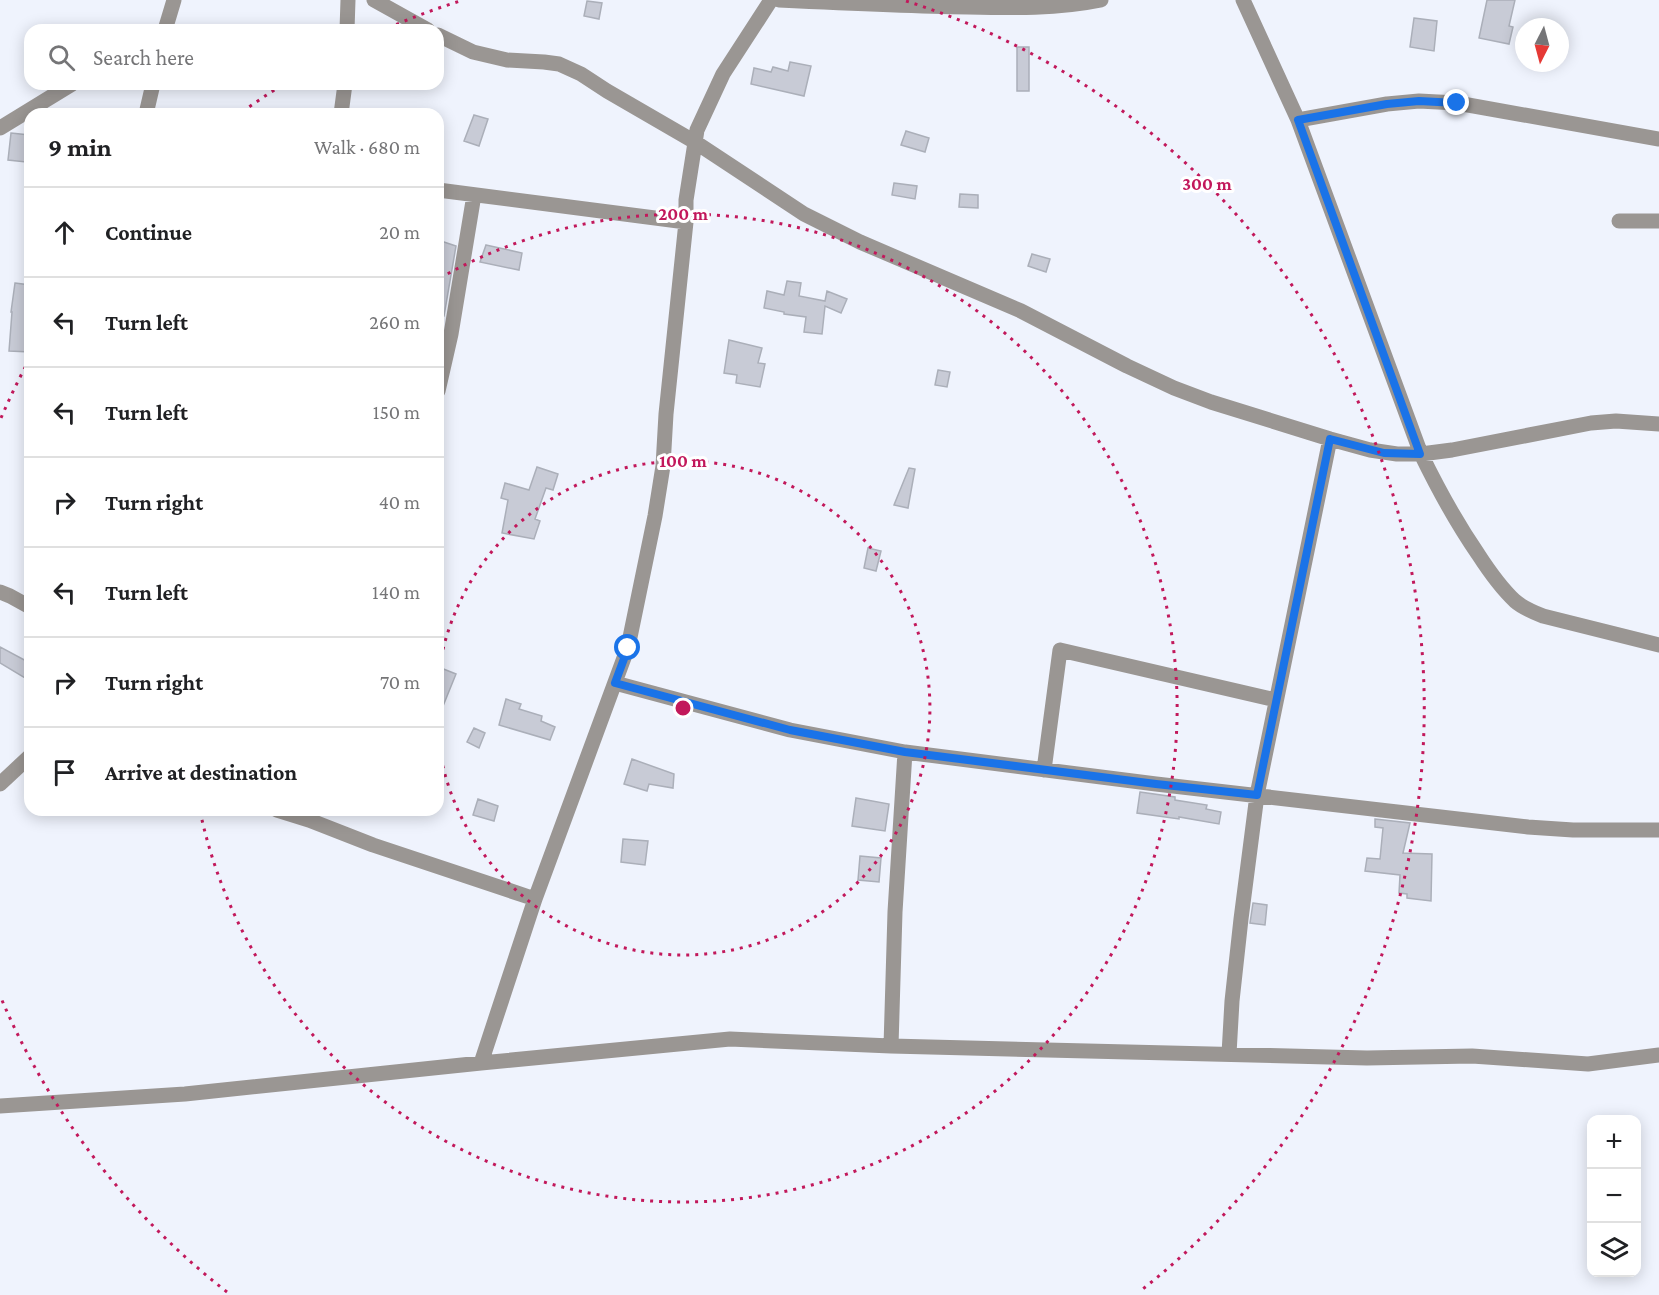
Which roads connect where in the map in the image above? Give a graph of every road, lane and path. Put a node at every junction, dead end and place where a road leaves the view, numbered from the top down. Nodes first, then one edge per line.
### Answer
1 (174, 0) edge
2 (348, 0) edge
3 (374, 0) edge
4 (771, 0) edge
5 (779, 0) edge
6 (1101, 0) edge
7 (1243, 0) edge
8 (166, 24) edge
9 (347, 24) edge
10 (417, 24) edge
11 (444, 38) edge
12 (62, 90) edge
13 (152, 90) edge
14 (344, 90) edge
15 (33, 108) edge
16 (147, 108) edge
17 (342, 108) edge
18 (24, 113) edge
19 (1298, 120) junction
20 (0, 128) edge
21 (1659, 139) edge
22 (695, 142) junction
23 (444, 191) edge
24 (474, 195) junction
25 (1659, 220) edge
26 (1619, 221) dead end
27 (686, 222) junction
28 (444, 365) edge
29 (1659, 424) edge
30 (1330, 439) junction
31 (1420, 454) junction
32 (0, 592) edge
33 (24, 604) edge
34 (1659, 645) edge
35 (615, 683) junction
36 (1276, 700) junction
37 (905, 752) junction
38 (24, 762) edge
39 (1044, 770) junction
40 (0, 784) edge
41 (1257, 795) junction
42 (313, 816) edge
43 (1659, 830) edge
44 (535, 899) junction
45 (891, 1046) junction
46 (1229, 1054) junction
47 (1659, 1055) edge
48 (481, 1063) junction
49 (0, 1106) edge

1 - 8 street
2 - 9 street
3 - 10 street
4 - 22 street
5 - 6 street
7 - 19 street
11 - 22 street
12 - 15 street
13 - 16 street
14 - 17 street
18 - 20 street
19 - 21 street
19 - 31 street
22 - 27 street
22 - 30 street
23 - 24 street
24 - 27 street
24 - 28 street
25 - 26 street
27 - 35 street
29 - 31 street
30 - 31 street
30 - 36 street
31 - 34 street
32 - 33 street
35 - 37 street
35 - 44 street
36 - 39 street
36 - 41 street
37 - 39 street
37 - 45 street
38 - 40 street
39 - 41 street
41 - 43 street
41 - 46 street
42 - 44 street
44 - 48 street
45 - 46 street
45 - 48 street
46 - 47 street
48 - 49 street

